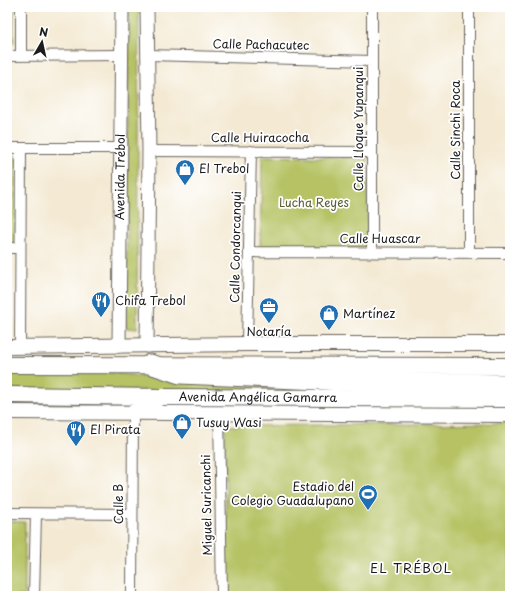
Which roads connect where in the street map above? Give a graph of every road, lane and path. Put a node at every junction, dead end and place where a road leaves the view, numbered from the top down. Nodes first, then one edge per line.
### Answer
1 (21, 7) edge
2 (122, 7) edge
3 (147, 7) edge
4 (372, 7) edge
5 (469, 7) edge
6 (121, 55) junction
7 (7, 56) edge
8 (21, 56) junction
9 (148, 56) junction
10 (372, 60) junction
11 (7, 148) edge
12 (21, 148) junction
13 (122, 148) junction
14 (149, 150) junction
15 (251, 151) junction
16 (372, 152) junction
17 (7, 248) edge
18 (20, 248) junction
19 (372, 251) junction
20 (249, 252) junction
21 (468, 252) junction
22 (510, 253) edge
23 (247, 344) junction
24 (510, 344) edge
25 (119, 346) junction
26 (146, 346) junction
27 (13, 347) edge
28 (150, 364) junction
29 (7, 365) edge
30 (510, 366) edge
31 (510, 384) edge
32 (7, 395) edge
33 (160, 397) junction
34 (510, 398) edge
35 (7, 412) edge
36 (133, 413) junction
37 (219, 413) junction
38 (510, 415) edge
39 (7, 514) edge
40 (36, 514) junction
41 (132, 514) junction
42 (34, 596) edge
43 (132, 596) edge
44 (222, 596) edge

1 - 8 street
2 - 6 street, Avenida Trébol
3 - 9 street
4 - 10 street, Calle Lloque Yupanqui
5 - 21 street, Calle Sinchi Roca
6 - 8 street
6 - 13 street, Avenida Trébol
7 - 8 street
9 - 10 street, Calle Pachacutec
9 - 14 street
10 - 16 street, Calle Lloque Yupanqui
11 - 12 street
12 - 13 street
12 - 18 street
13 - 25 street, Avenida Trébol
14 - 15 street, Calle Huiracocha
14 - 26 street
15 - 16 street, Calle Huiracocha
15 - 20 street, Calle Condorcanqui
16 - 19 street, Calle Lloque Yupanqui
17 - 18 street
18 - 27 street
19 - 20 street, Calle Huascar
19 - 21 street, Calle Huascar
20 - 23 street, Calle Condorcanqui
21 - 22 street, Calle Huascar
23 - 24 main road
23 - 26 main road
25 - 26 main road
25 - 27 main road
28 - 29 main road
28 - 30 main road
28 - 31 highway
32 - 33 main road, Avenida Angélica Gamarra
33 - 34 main road, Avenida Angélica Gamarra
33 - 36 main road
35 - 36 main road, Avenida Angélica Gamarra
36 - 37 main road, Avenida Angélica Gamarra
36 - 41 street, Calle B
37 - 38 main road, Avenida Angélica Gamarra
37 - 44 street, Miguel Suricanchi
39 - 40 street
40 - 41 street
40 - 42 street
41 - 43 street, Calle B

